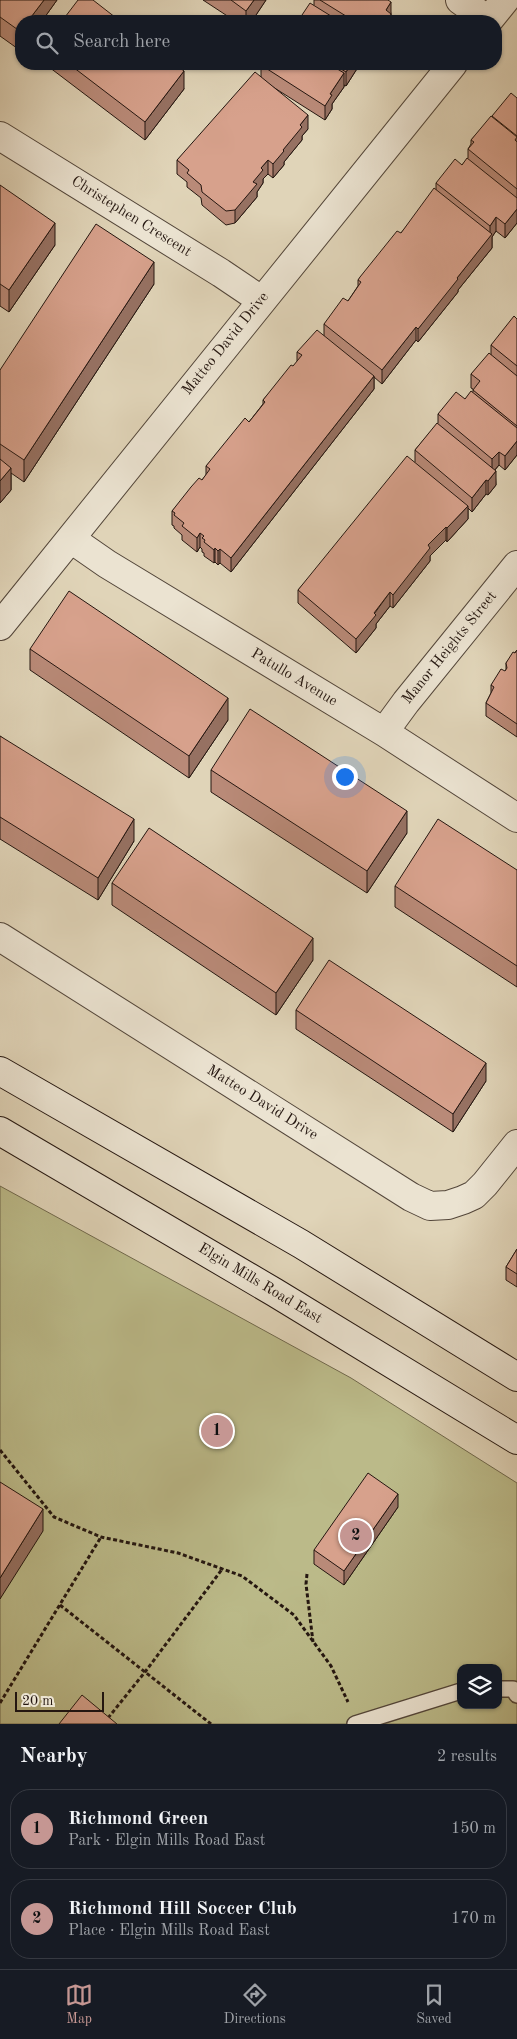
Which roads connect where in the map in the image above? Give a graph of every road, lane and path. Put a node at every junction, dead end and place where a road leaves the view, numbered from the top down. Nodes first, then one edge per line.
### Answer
1 (460, 0) edge
2 (494, 14) edge
3 (448, 70) edge
4 (0, 136) edge
5 (261, 300) junction
6 (70, 539) junction
7 (517, 565) edge
8 (0, 626) edge
9 (384, 732) junction
10 (517, 818) edge
11 (0, 937) edge
12 (0, 1071) edge
13 (0, 1131) edge
14 (517, 1144) edge
15 (517, 1377) edge
16 (517, 1440) edge
17 (0, 1450) edge
18 (101, 1537) junction
19 (223, 1568) junction
20 (307, 1574) dead end
21 (60, 1604) junction
22 (314, 1642) junction
23 (145, 1672) junction
24 (502, 1689) edge
25 (457, 1693) edge
26 (517, 1695) edge
27 (0, 1703) edge
28 (108, 1718) edge
29 (211, 1724) edge
30 (356, 1724) edge

1 - 2 street
3 - 5 street, Matteo David Drive
4 - 5 street, Christephen Crescent
5 - 6 street, Matteo David Drive
6 - 8 street, Matteo David Drive
6 - 9 street, Patullo Avenue
7 - 9 street, Manor Heights Street
9 - 10 street, Patullo Avenue
11 - 14 street, Matteo David Drive
12 - 15 street
13 - 16 street, Elgin Mills Road East
17 - 18 path
18 - 19 path
18 - 21 path
19 - 22 path
19 - 23 path
20 - 22 path
21 - 23 path
21 - 27 path
22 - 30 path
23 - 28 path
23 - 29 path
24 - 26 lane
25 - 30 lane

